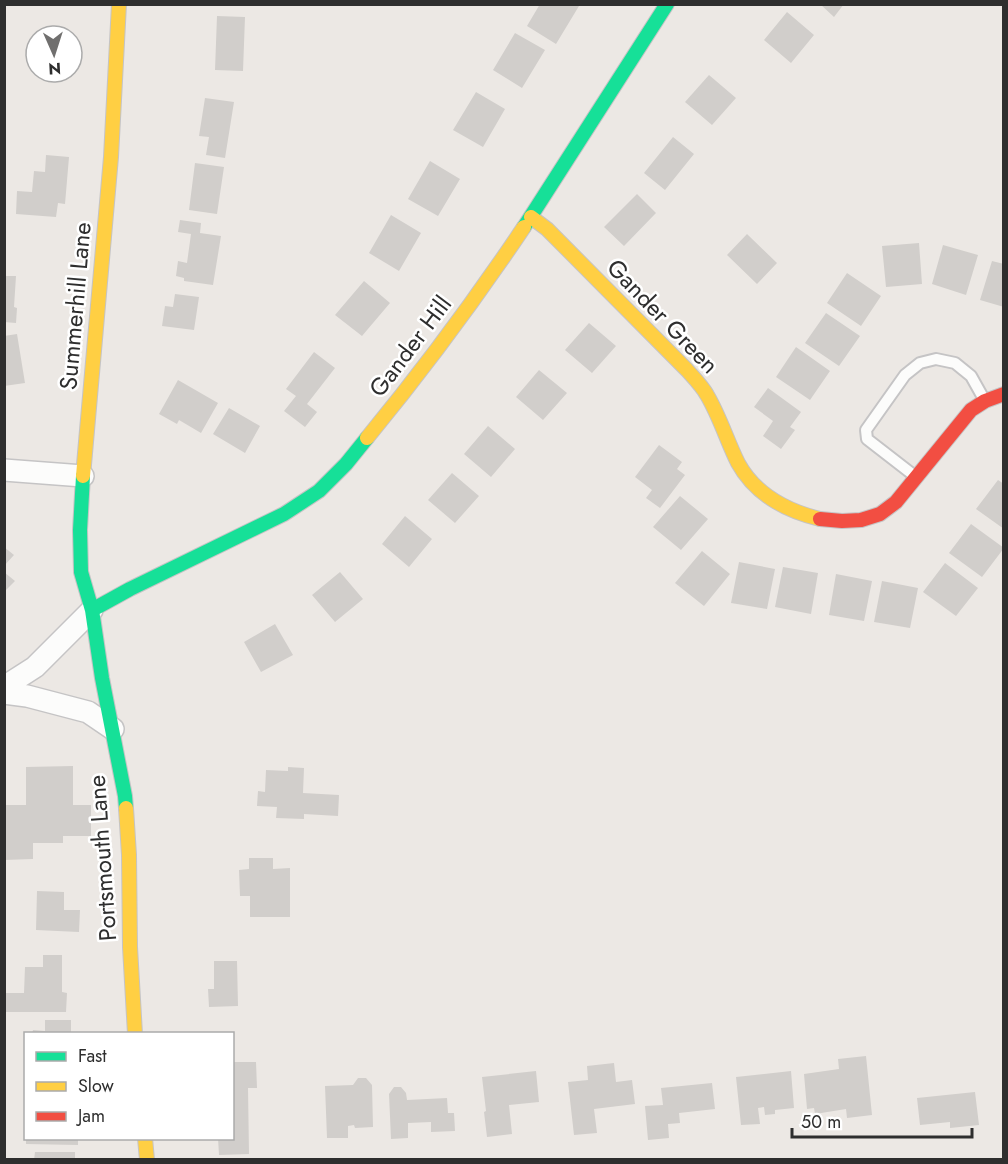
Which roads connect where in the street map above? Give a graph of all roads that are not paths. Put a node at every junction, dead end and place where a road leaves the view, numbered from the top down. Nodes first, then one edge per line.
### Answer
1 (118, 4) edge
2 (667, 4) edge
3 (531, 217) junction
4 (1004, 394) edge
5 (985, 401) junction
6 (4, 470) edge
7 (83, 476) junction
8 (917, 477) junction
9 (92, 610) junction
10 (4, 687) edge
11 (4, 693) edge
12 (113, 729) junction
13 (135, 1032) edge
14 (145, 1140) edge
15 (147, 1160) edge

1 - 7 street, Summerhill Lane
2 - 3 street, Gander Hill
3 - 8 street, Gander Green
3 - 9 street, Gander Hill
4 - 5 street, Gander Green
5 - 8 street, Gander Green
5 - 8 lane
6 - 7 street
7 - 9 street, Summerhill Lane
9 - 10 street
9 - 12 street, Portsmouth Lane
11 - 12 street
12 - 13 street, Portsmouth Lane
14 - 15 street

